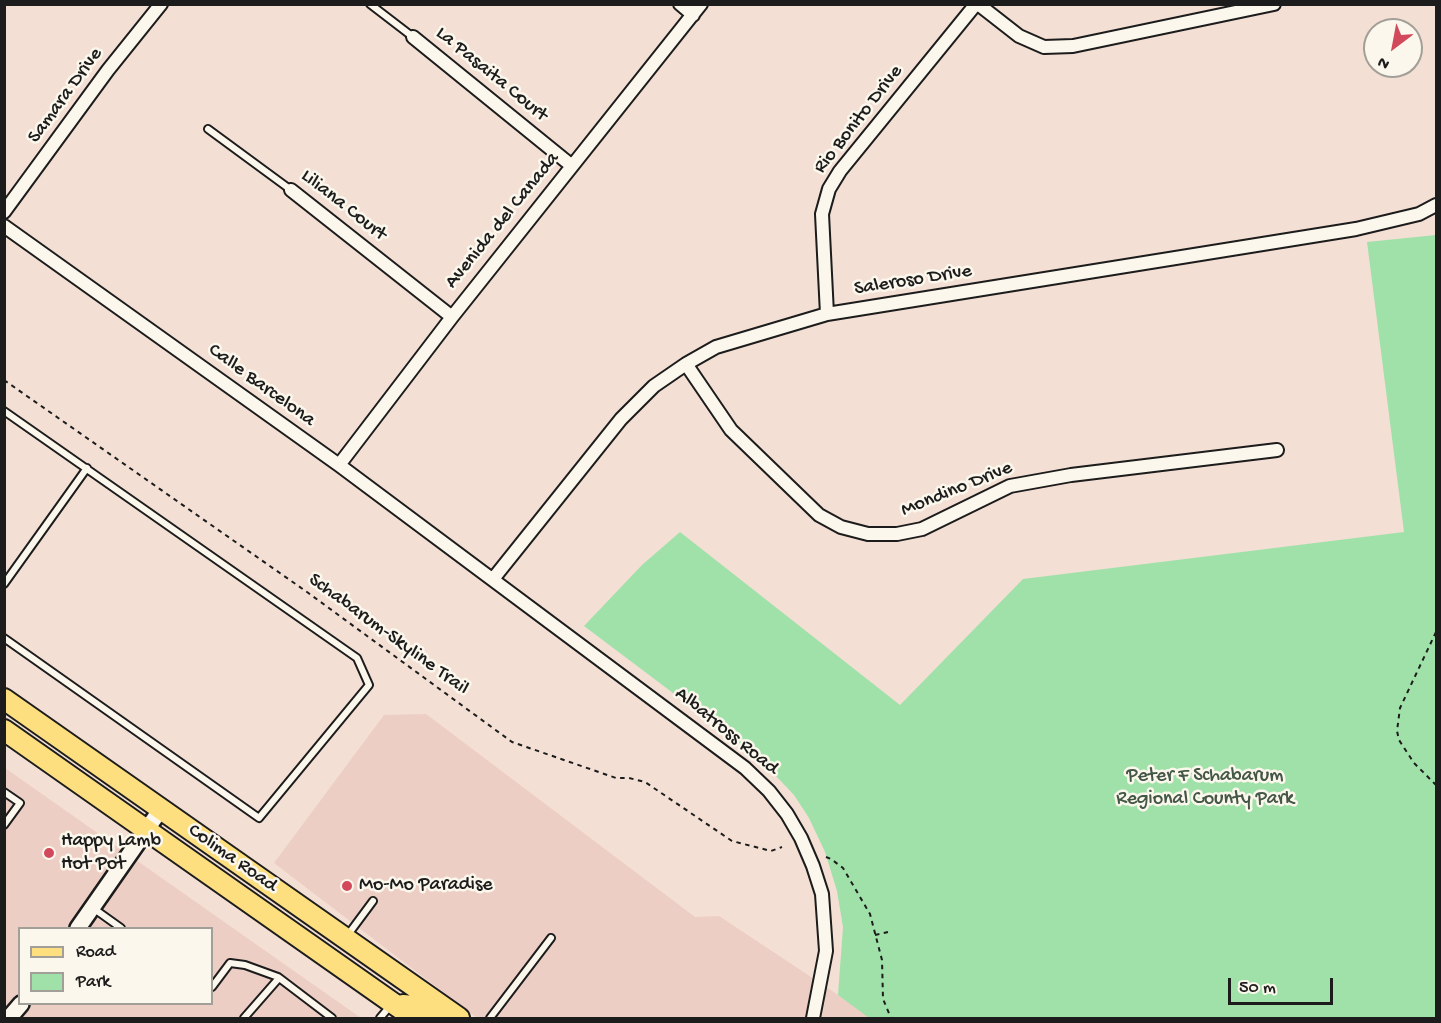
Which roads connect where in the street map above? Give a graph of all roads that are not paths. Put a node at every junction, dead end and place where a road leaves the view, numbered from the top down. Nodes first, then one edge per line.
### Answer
1 (161, 4) edge
2 (370, 4) edge
3 (680, 4) edge
4 (701, 4) edge
5 (977, 4) edge
6 (1274, 4) edge
7 (693, 15) junction
8 (413, 37) joint
9 (208, 129) dead end
10 (572, 166) junction
11 (291, 190) joint
12 (1437, 205) edge
13 (4, 212) edge
14 (4, 226) edge
15 (827, 314) junction
16 (452, 316) junction
17 (686, 364) junction
18 (4, 411) edge
19 (1277, 450) dead end
20 (339, 465) junction
21 (87, 468) junction
22 (493, 579) junction
23 (4, 585) edge
24 (4, 638) edge
25 (4, 699) edge
26 (4, 730) edge
27 (4, 792) edge
28 (161, 809) junction
29 (4, 825) edge
30 (147, 830) junction
31 (373, 901) dead end
32 (93, 908) junction
33 (79, 927) edge
34 (120, 927) edge
35 (345, 938) junction
36 (551, 938) dead end
37 (279, 978) junction
38 (213, 986) edge
39 (20, 1005) edge
40 (386, 1011) edge
41 (9, 1018) edge
42 (244, 1018) edge
43 (332, 1018) edge
44 (414, 1018) edge
45 (431, 1018) edge
46 (459, 1018) edge
47 (489, 1018) edge
48 (813, 1018) edge

1 - 13 street, Samara Drive
2 - 8 lane
3 - 7 street
4 - 7 street, Avenida del Canada
5 - 6 street
5 - 15 street, Rio Bonito Drive
7 - 10 street, Avenida del Canada
8 - 10 street, La Pasaita Court
9 - 11 lane, Liliana Court
10 - 16 street, Avenida del Canada
11 - 16 street, Liliana Court
12 - 15 street, Saleroso Drive
14 - 20 street, Calle Barcelona
15 - 17 street, Saleroso Drive
16 - 20 street, Avenida del Canada
17 - 19 street, Mondino Drive
17 - 22 street, Saleroso Drive
18 - 21 lane
20 - 22 street, Calle Barcelona
21 - 23 lane
21 - 24 lane
22 - 48 street, Albatross Road
25 - 28 main road, Colima Road
26 - 30 main road, Colima Road
27 - 29 lane
28 - 30 street
28 - 35 main road, Colima Road
30 - 32 street
30 - 40 main road, Colima Road
31 - 35 lane
32 - 33 street
32 - 34 lane
35 - 46 main road, Colima Road
36 - 47 lane
37 - 38 lane
37 - 42 lane
37 - 43 lane
39 - 41 street
40 - 44 main road, Colima Road
40 - 45 main road

